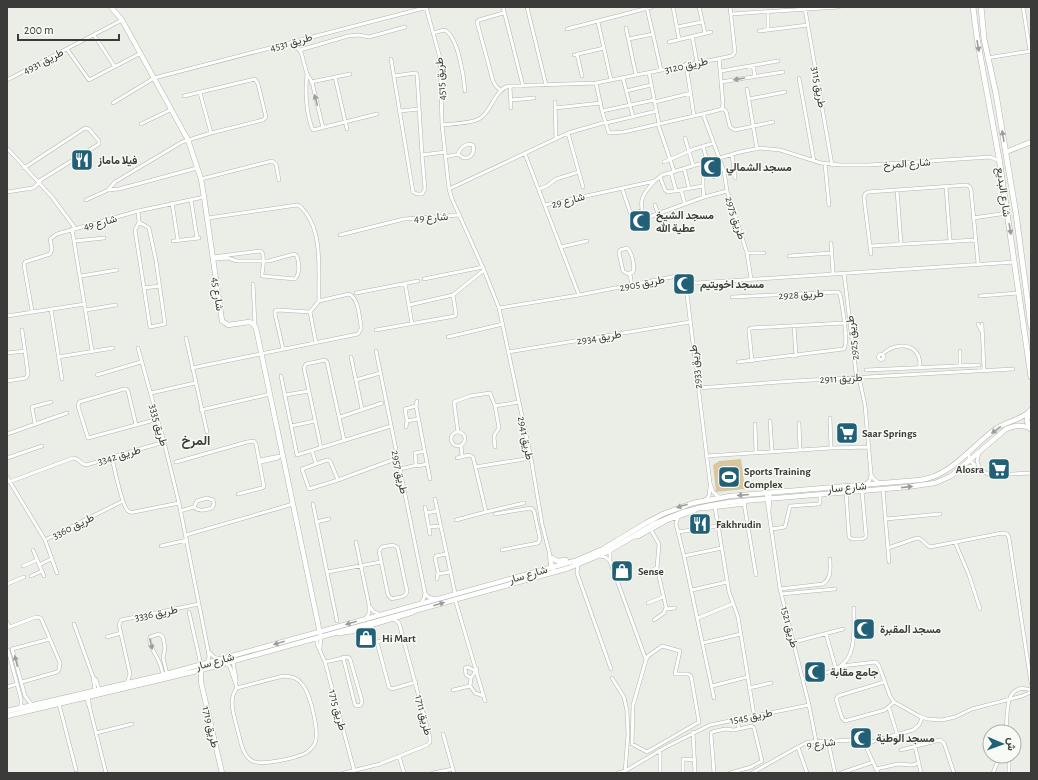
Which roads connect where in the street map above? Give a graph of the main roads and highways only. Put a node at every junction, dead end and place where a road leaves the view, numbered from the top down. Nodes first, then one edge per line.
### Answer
1 (973, 7) edge
2 (981, 7) edge
3 (1031, 327) edge
4 (1031, 377) edge
5 (1030, 411) edge
6 (1030, 429) edge

1 -> 4 main road, شارع البديع
3 -> 2 main road, شارع البديع
5 - 6 main road

